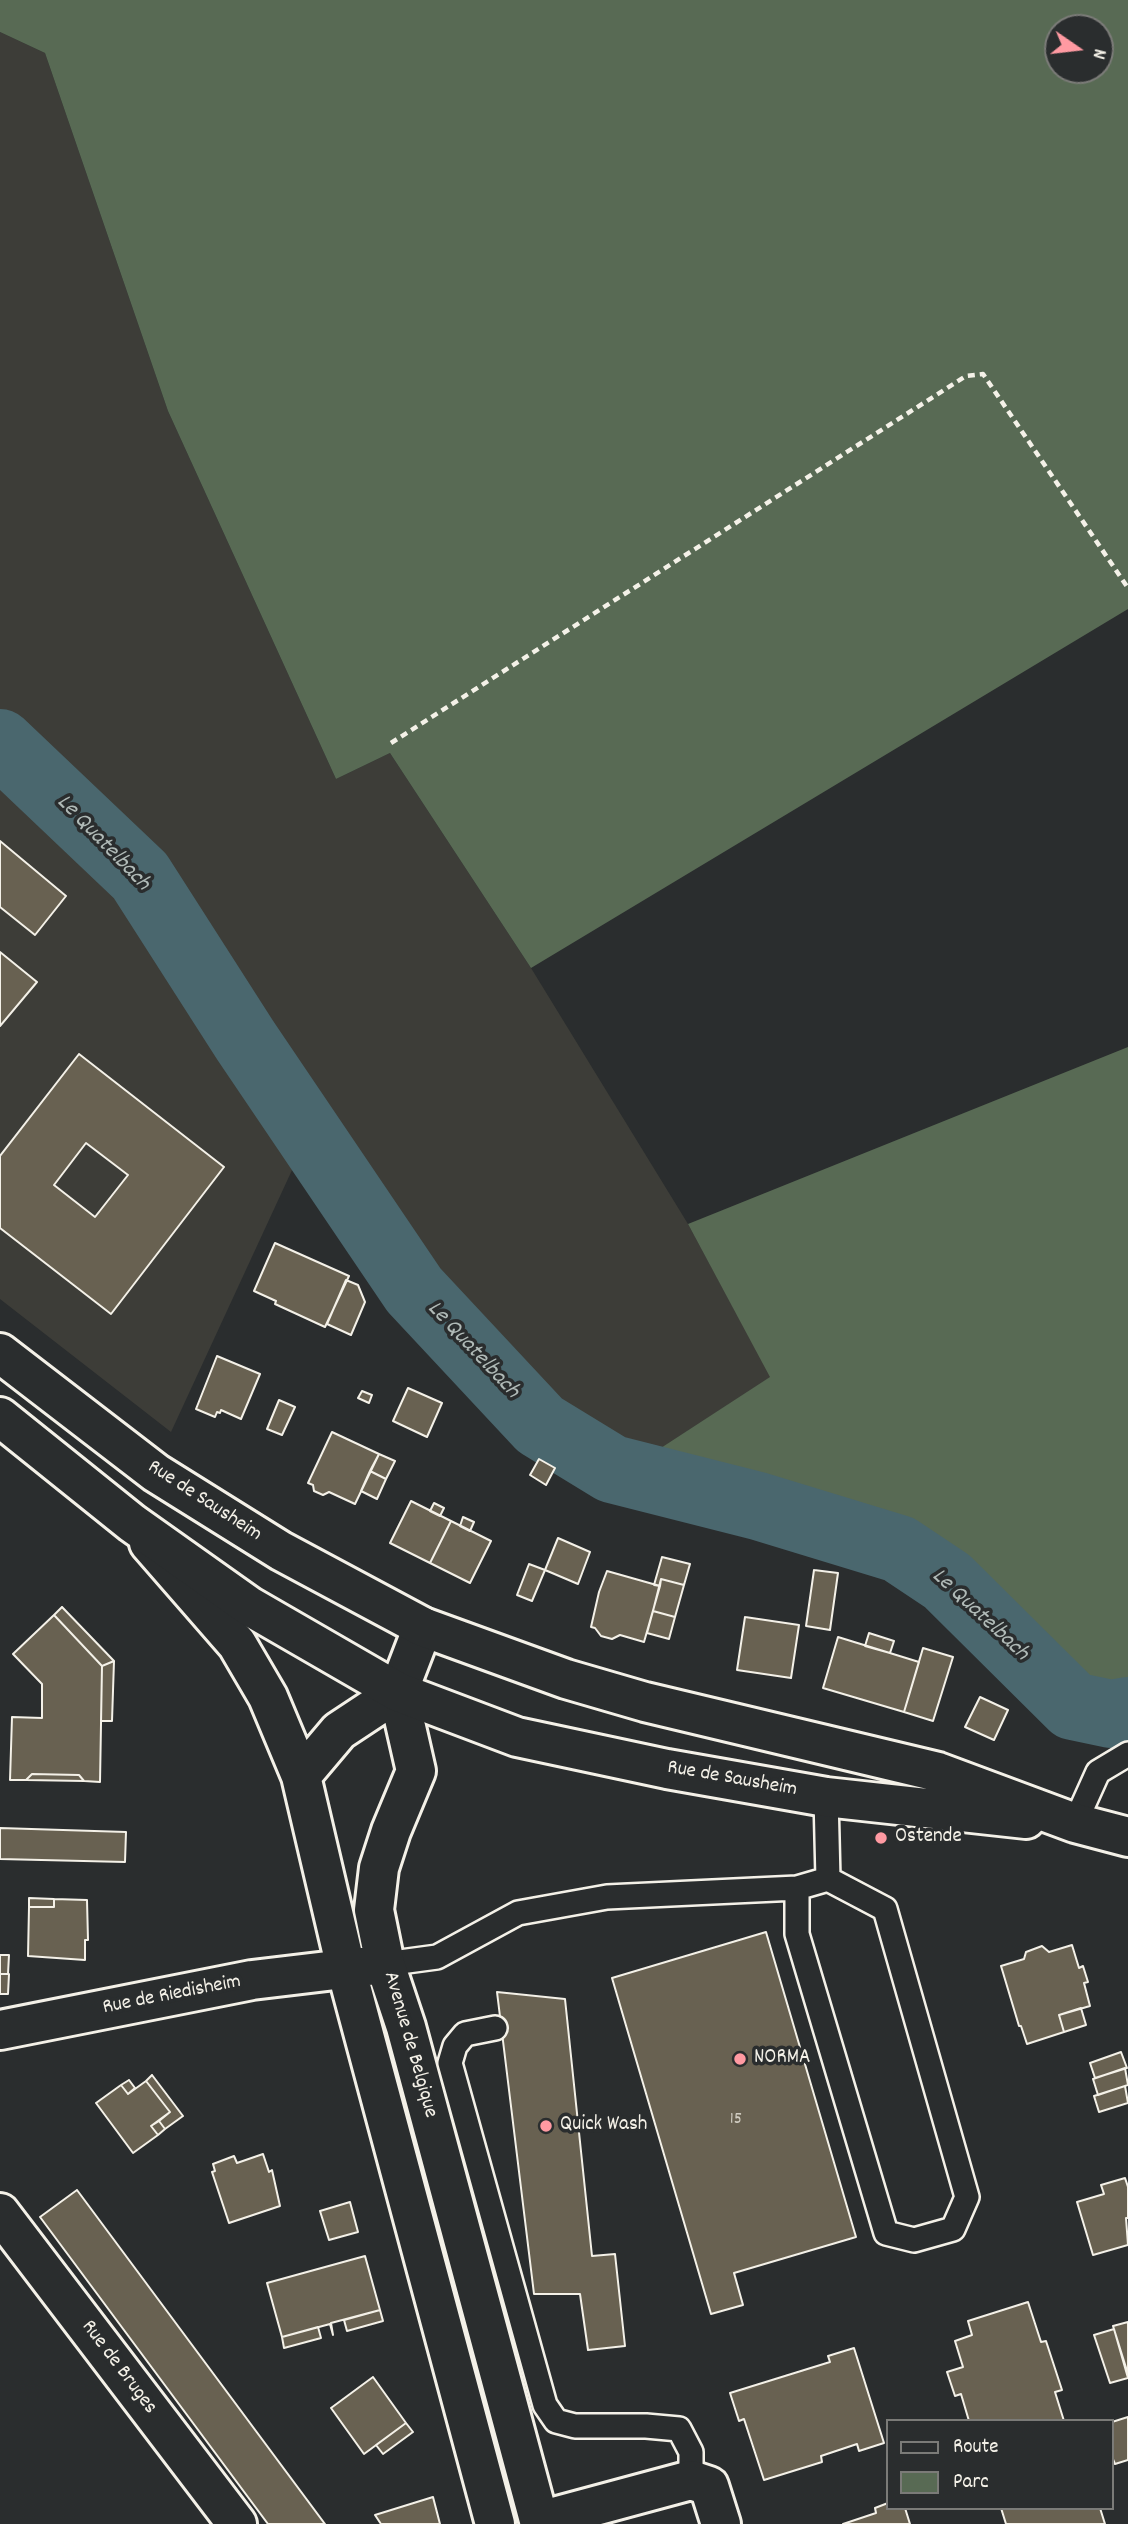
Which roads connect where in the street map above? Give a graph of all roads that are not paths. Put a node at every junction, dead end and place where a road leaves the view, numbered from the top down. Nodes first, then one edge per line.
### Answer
1 (0, 1353) edge
2 (0, 1417) edge
3 (132, 1523) junction
4 (423, 1627) junction
5 (398, 1692) junction
6 (1128, 1754) edge
7 (302, 1776) junction
8 (826, 1797) junction
9 (1075, 1823) junction
10 (1128, 1837) edge
11 (828, 1879) junction
12 (797, 1888) junction
13 (385, 1964) junction
14 (346, 1968) junction
15 (495, 2028) dead end
16 (0, 2029) edge
17 (0, 2213) edge
18 (691, 2480) junction
19 (540, 2522) edge
20 (237, 2524) edge
21 (495, 2524) edge
22 (721, 2524) edge

1 - 4 street, Rue de Sausheim
2 - 3 street, Rue de Sausheim
3 - 5 street, Rue de Sausheim
3 - 7 street, Avenue de Belgique
4 - 5 street
4 - 9 street, Rue de Sausheim
5 - 7 street
5 - 8 street, Rue de Sausheim
5 - 13 street, Avenue de Belgique
6 - 9 lane
7 - 14 street, Avenue de Belgique
8 - 9 street, Rue de Sausheim
8 - 11 lane
9 - 10 street, Rue de Sausheim
11 - 12 lane
11 - 12 lane
12 - 13 lane
13 - 14 street, Rue de Riedisheim
13 - 19 street, Avenue de Belgique
14 - 16 street, Rue de Riedisheim
14 - 21 street, Avenue de Belgique
15 - 18 lane
17 - 20 street, Rue de Bruges
18 - 19 street
18 - 22 street

